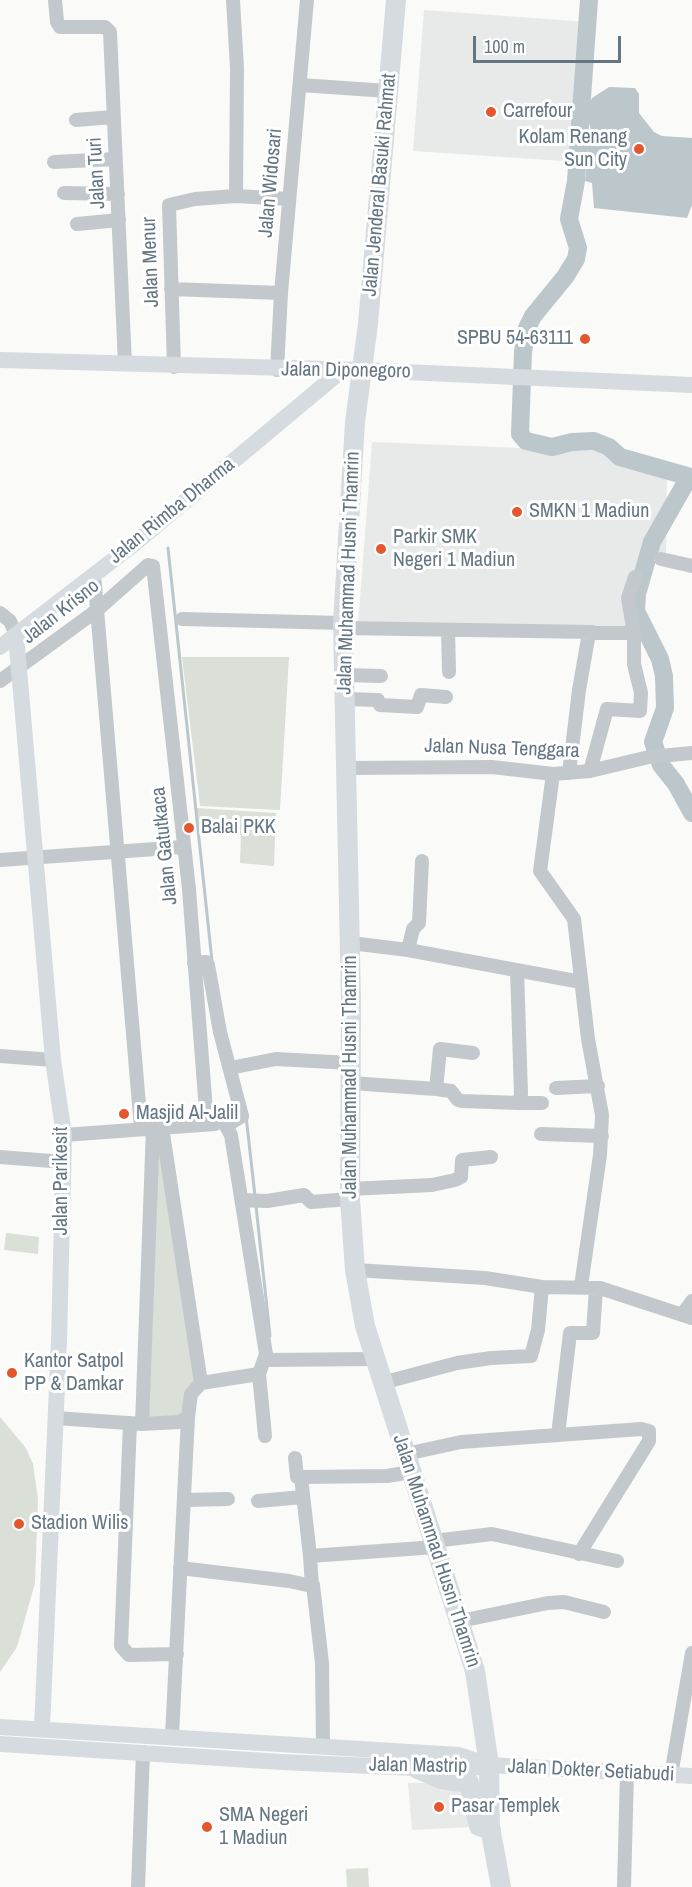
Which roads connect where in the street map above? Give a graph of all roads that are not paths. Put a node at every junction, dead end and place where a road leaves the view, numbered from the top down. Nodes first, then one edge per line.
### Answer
1 (55, 0) edge
2 (233, 0) edge
3 (307, 0) edge
4 (396, 0) edge
5 (300, 85) junction
6 (388, 91) junction
7 (113, 117) junction
8 (76, 120) dead end
9 (115, 159) junction
10 (54, 162) dead end
11 (64, 194) dead end
12 (118, 194) junction
13 (236, 195) junction
14 (289, 200) junction
15 (119, 220) junction
16 (77, 224) dead end
17 (171, 289) junction
18 (281, 293) junction
19 (0, 360) edge
20 (125, 364) junction
21 (174, 367) junction
22 (278, 370) junction
23 (351, 370) junction
24 (692, 385) edge
25 (661, 559) dead end
26 (153, 566) joint
27 (692, 566) edge
28 (94, 574) junction
29 (635, 577) dead end
30 (96, 611) junction
31 (0, 613) edge
32 (182, 619) dead end
33 (343, 625) junction
34 (448, 630) junction
35 (592, 632) junction
36 (634, 633) junction
37 (16, 636) junction
38 (0, 647) edge
39 (20, 668) junction
40 (449, 672) dead end
41 (344, 675) junction
42 (381, 676) dead end
43 (0, 681) edge
44 (446, 697) dead end
45 (345, 699) junction
46 (692, 753) edge
47 (346, 768) junction
48 (590, 771) junction
49 (569, 773) junction
50 (554, 774) junction
51 (184, 847) junction
52 (118, 852) junction
53 (36, 858) junction
54 (0, 860) edge
55 (422, 861) dead end
56 (351, 943) junction
57 (408, 950) junction
58 (194, 963) junction
59 (517, 970) junction
60 (581, 982) junction
61 (473, 1053) dead end
62 (0, 1056) edge
63 (53, 1060) junction
64 (351, 1063) junction
65 (233, 1068) junction
66 (351, 1083) junction
67 (598, 1086) junction
68 (556, 1088) dead end
69 (436, 1089) junction
70 (519, 1102) junction
71 (542, 1103) dead end
72 (207, 1124) junction
73 (231, 1127) junction
74 (152, 1128) junction
75 (541, 1134) dead end
76 (64, 1135) junction
77 (602, 1136) junction
78 (0, 1157) edge
79 (491, 1157) dead end
80 (64, 1162) junction
81 (350, 1194) junction
82 (242, 1200) junction
83 (355, 1270) junction
84 (581, 1286) junction
85 (542, 1287) junction
86 (596, 1288) junction
87 (692, 1302) edge
88 (687, 1316) edge
89 (375, 1359) junction
90 (266, 1360) junction
91 (259, 1374) junction
92 (201, 1383) junction
93 (382, 1383) junction
94 (188, 1417) junction
95 (56, 1418) junction
96 (136, 1423) junction
97 (558, 1435) junction
98 (266, 1436) dead end
99 (295, 1458) dead end
100 (408, 1463) junction
101 (301, 1477) junction
102 (303, 1497) junction
103 (228, 1499) dead end
104 (184, 1500) junction
105 (258, 1501) dead end
106 (435, 1544) junction
107 (579, 1554) junction
108 (310, 1556) junction
109 (617, 1561) dead end
110 (180, 1568) junction
111 (313, 1586) junction
112 (604, 1612) dead end
113 (460, 1622) junction
114 (692, 1653) edge
115 (177, 1654) junction
116 (0, 1727) edge
117 (42, 1728) junction
118 (172, 1736) junction
119 (0, 1744) edge
120 (286, 1745) junction
121 (323, 1747) junction
122 (143, 1752) junction
123 (282, 1761) junction
124 (489, 1765) junction
125 (416, 1768) junction
126 (627, 1772) junction
127 (671, 1775) junction
128 (692, 1776) edge
129 (491, 1830) junction
130 (138, 1887) edge
131 (501, 1887) edge
132 (624, 1887) edge

1 - 7 street, Jalan Turi
2 - 13 street
3 - 5 street, Jalan Widosari
4 - 6 highway, Jalan Jenderal Basuki Rahmat
5 - 6 street
5 - 14 street, Jalan Widosari
6 - 23 highway, Jalan Jenderal Basuki Rahmat
7 - 8 street
7 - 9 street, Jalan Turi
9 - 10 street
9 - 12 street, Jalan Turi
11 - 12 street
12 - 15 street, Jalan Turi
13 - 14 street, Jalan Menur
13 - 17 street, Jalan Menur
14 - 18 street, Jalan Widosari
15 - 16 street
15 - 20 street, Jalan Turi
17 - 18 street
17 - 21 street, Jalan Menur
18 - 22 street, Jalan Widosari
19 - 20 main road, Jalan Diponegoro
20 - 21 main road, Jalan Diponegoro
21 - 22 main road, Jalan Diponegoro
22 - 23 main road, Jalan Diponegoro
23 - 24 main road, Jalan Diponegoro
23 - 28 main road, Jalan Rimba Dharma
23 - 33 highway, Jalan Muhammad Husni Thamrin
25 - 27 street
26 - 30 street, Jalan Krisno
26 - 51 street, Jalan Gatutkaca
28 - 30 street
28 - 37 main road, Jalan Rimba Dharma
29 - 36 street
30 - 39 street, Jalan Krisno
30 - 52 street
31 - 37 street
32 - 33 street
33 - 34 street
33 - 41 highway, Jalan Muhammad Husni Thamrin
34 - 35 street
34 - 40 street
35 - 36 street
35 - 49 street
36 - 48 street
37 - 38 main road, Jalan Rimba Dharma
37 - 39 main road, Jalan Parikesit
39 - 43 street, Jalan Krisno
39 - 53 main road, Jalan Parikesit
41 - 42 street
41 - 45 highway, Jalan Muhammad Husni Thamrin
44 - 45 street
45 - 47 highway, Jalan Muhammad Husni Thamrin
46 - 48 street, Jalan Nusa Tenggara
47 - 50 street, Jalan Nusa Tenggara
47 - 56 highway, Jalan Muhammad Husni Thamrin
48 - 49 street, Jalan Nusa Tenggara
49 - 50 street, Jalan Nusa Tenggara
50 - 60 street
51 - 52 street
51 - 58 street, Jalan Gatutkaca
52 - 53 street
52 - 74 street
53 - 54 street
53 - 63 main road, Jalan Parikesit
55 - 57 street
56 - 57 street
56 - 64 highway, Jalan Muhammad Husni Thamrin
57 - 59 street
58 - 65 street
58 - 72 street, Jalan Gatutkaca
59 - 60 street
59 - 70 street
60 - 67 street
61 - 69 street
62 - 63 street
63 - 76 main road, Jalan Parikesit
64 - 65 street
64 - 66 highway, Jalan Muhammad Husni Thamrin
65 - 73 street
66 - 69 street
66 - 81 highway, Jalan Muhammad Husni Thamrin
67 - 68 street
67 - 77 street
69 - 70 street
70 - 71 street
72 - 73 street
72 - 74 street
73 - 82 street
74 - 76 street
74 - 92 street
74 - 96 street
75 - 77 street
76 - 80 main road, Jalan Parikesit
77 - 84 street
78 - 80 street
79 - 81 street
80 - 95 main road, Jalan Parikesit
81 - 82 street
81 - 83 highway, Jalan Muhammad Husni Thamrin
82 - 90 street
83 - 85 street
83 - 89 highway, Jalan Muhammad Husni Thamrin
84 - 85 street
84 - 86 street
85 - 93 street
86 - 88 street
86 - 97 street
87 - 88 street
89 - 90 street
89 - 93 highway, Jalan Muhammad Husni Thamrin
90 - 91 street
91 - 92 street
91 - 98 street
92 - 94 street
93 - 100 highway, Jalan Muhammad Husni Thamrin
94 - 96 street
94 - 104 street
95 - 96 street
95 - 117 main road, Jalan Parikesit
96 - 115 street
97 - 100 street
97 - 107 street
99 - 101 street
100 - 101 street
100 - 106 highway, Jalan Muhammad Husni Thamrin
101 - 102 street
102 - 105 street
102 - 108 street
103 - 104 street
104 - 110 street
106 - 107 street
106 - 108 street
106 - 113 highway, Jalan Muhammad Husni Thamrin
107 - 109 street
108 - 111 street
110 - 111 street
110 - 115 street
111 - 121 street
112 - 113 street
113 - 124 highway, Jalan Muhammad Husni Thamrin
114 - 127 street
115 - 118 street
116 - 117 main road, Jalan Mastrip
117 - 118 main road, Jalan Mastrip
118 - 120 main road, Jalan Mastrip
119 - 122 main road, Jalan Mastrip
120 - 121 main road, Jalan Mastrip
120 - 123 main road
121 - 124 main road, Jalan Mastrip
122 - 123 main road, Jalan Mastrip
122 - 130 street
123 - 125 main road, Jalan Mastrip
124 - 125 main road, Jalan Mastrip
124 - 126 main road, Jalan Dokter Setiabudi
124 - 129 highway, Jalan Muhammad Husni Thamrin
125 - 129 highway
126 - 127 main road, Jalan Dokter Setiabudi
126 - 132 street
127 - 128 main road, Jalan Dokter Setiabudi
129 - 131 highway, Jalan Muhammad Husni Thamrin

